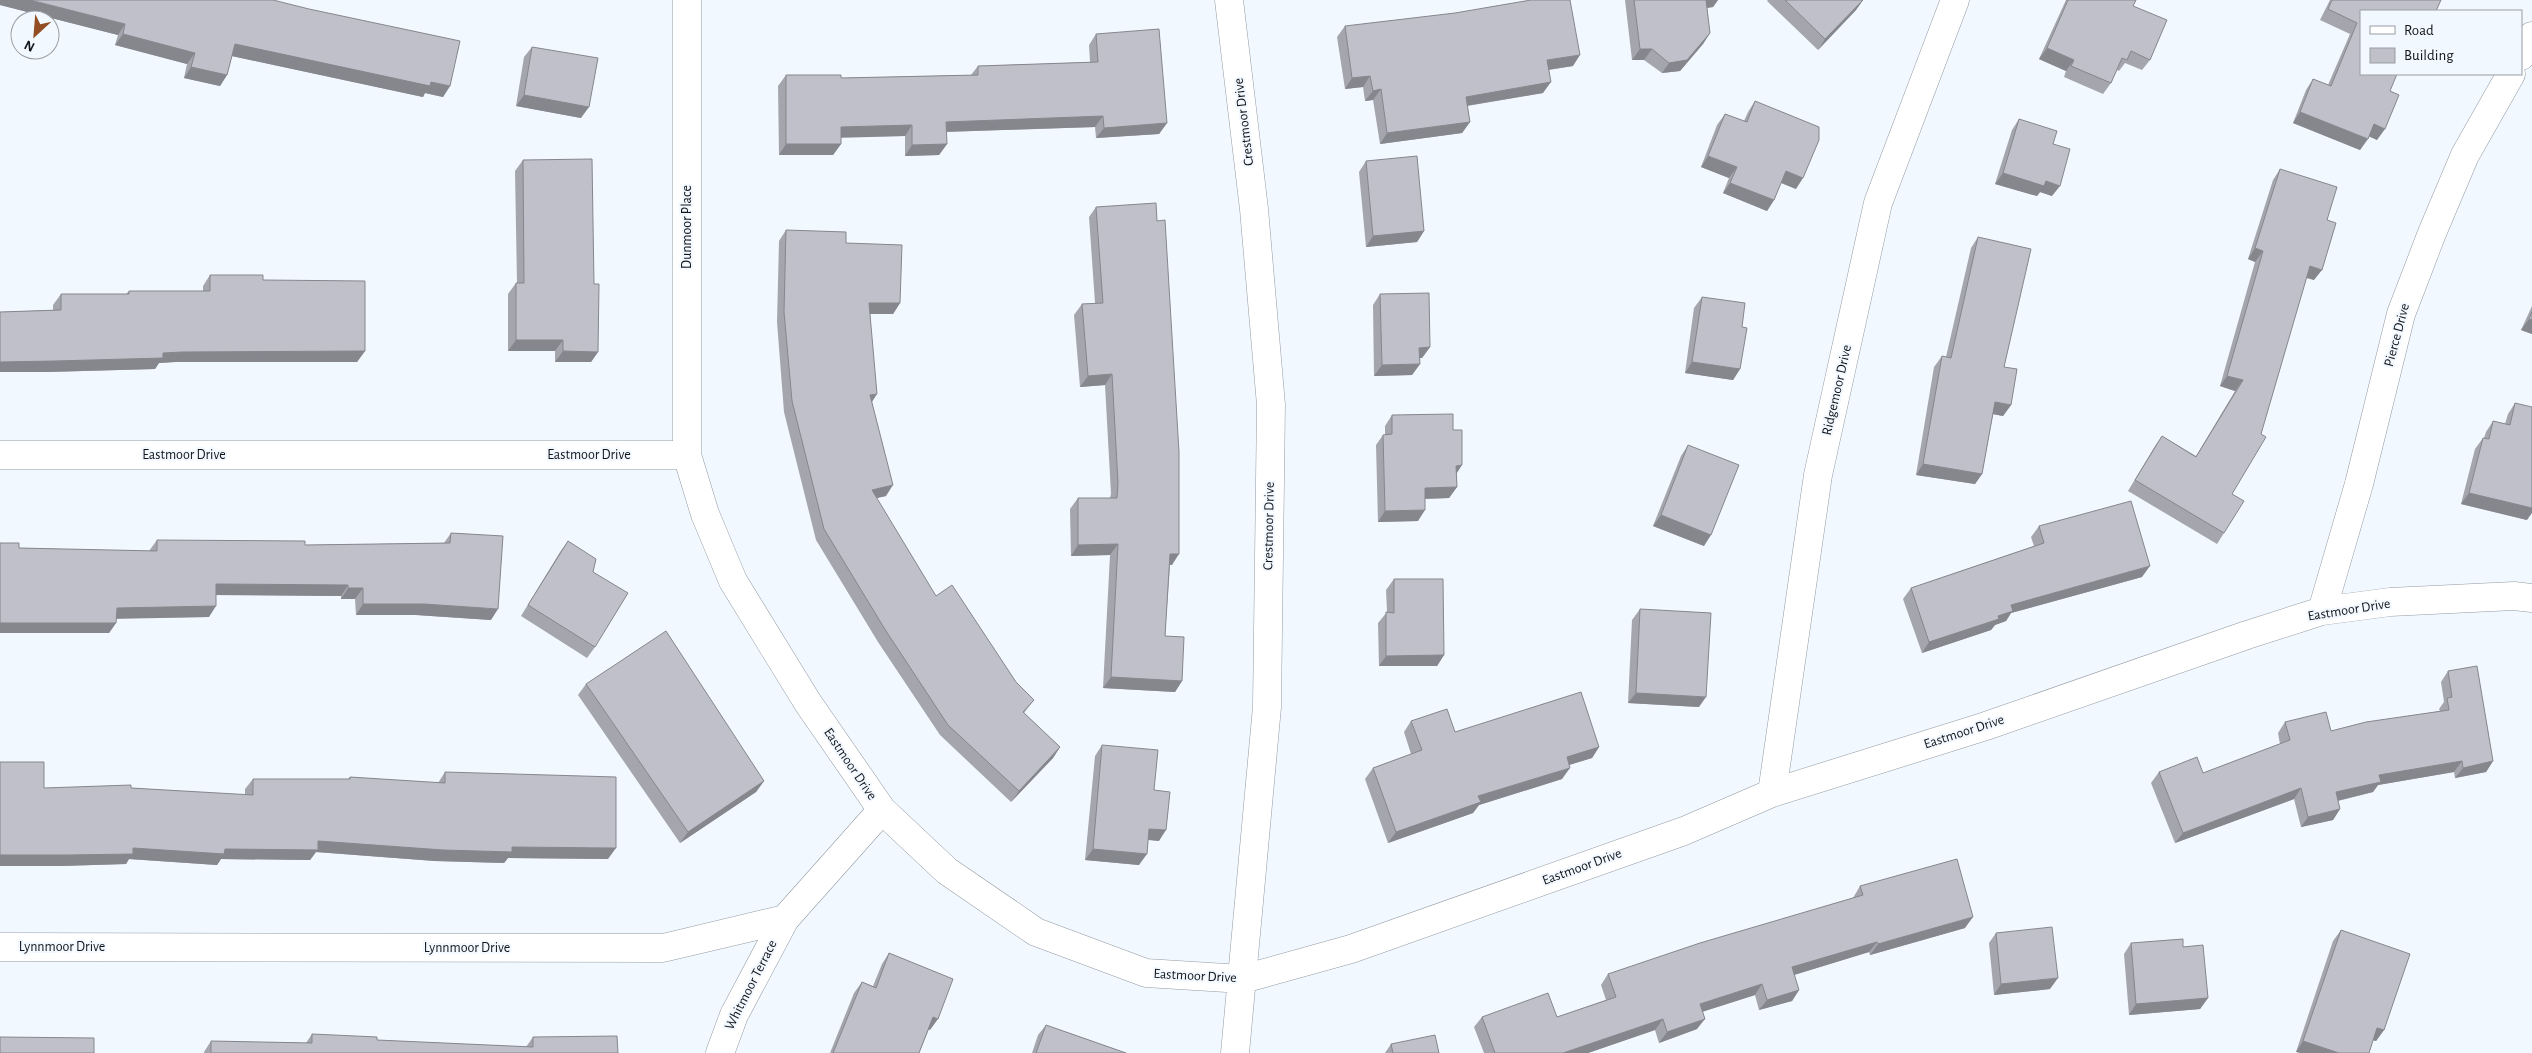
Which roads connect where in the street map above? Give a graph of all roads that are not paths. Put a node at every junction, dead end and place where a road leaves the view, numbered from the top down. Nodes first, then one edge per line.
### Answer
1 (687, 0) edge
2 (1229, 0) edge
3 (1955, 0) edge
4 (2532, 36) edge
5 (2522, 54) edge
6 (2510, 75) edge
7 (0, 454) edge
8 (687, 455) junction
9 (2532, 598) edge
10 (2322, 611) junction
11 (1772, 793) junction
12 (882, 810) junction
13 (785, 919) junction
14 (0, 947) edge
15 (1243, 979) junction
16 (720, 1053) edge
17 (1235, 1053) edge

1 - 8 street, Dunmoor Place
2 - 15 street, Crestmoor Drive
3 - 11 street, Ridgemoor Drive
4 - 5 street
6 - 10 street, Pierce Drive
7 - 8 street, Eastmoor Drive
8 - 12 street, Eastmoor Drive
9 - 10 street, Eastmoor Drive
10 - 11 street, Eastmoor Drive
11 - 15 street, Eastmoor Drive
12 - 13 street
12 - 15 street, Eastmoor Drive
13 - 14 street, Lynnmoor Drive
13 - 16 street, Whitmoor Terrace
15 - 17 street, Crestmoor Drive

